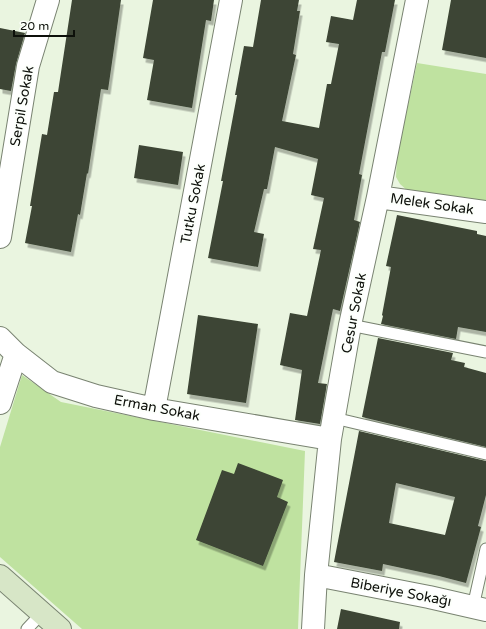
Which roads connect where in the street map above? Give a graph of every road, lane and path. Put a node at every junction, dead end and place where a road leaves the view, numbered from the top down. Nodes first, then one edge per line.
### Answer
1 (48, 0) edge
2 (231, 0) edge
3 (417, 0) edge
4 (378, 197) junction
5 (486, 212) edge
6 (0, 237) edge
7 (350, 325) junction
8 (0, 338) edge
9 (486, 352) edge
10 (16, 354) junction
11 (0, 403) edge
12 (154, 409) junction
13 (332, 429) junction
14 (486, 454) edge
15 (486, 549) edge
16 (316, 575) junction
17 (0, 576) edge
18 (479, 608) edge
19 (42, 613) junction
20 (27, 629) edge
21 (60, 629) edge
22 (314, 629) edge

1 - 6 street, Serpil Sokak
2 - 12 street, Tutku Sokak
3 - 4 street, Cesur Sokak
4 - 5 street, Melek Sokak
4 - 7 street, Cesur Sokak
7 - 9 lane
7 - 13 street, Cesur Sokak
8 - 10 street, Erman Sokak
10 - 11 street
10 - 12 street, Erman Sokak
12 - 13 street, Erman Sokak
13 - 14 lane
13 - 16 street, Cesur Sokak
15 - 18 lane
16 - 18 street, Biberiye Sokağı
16 - 22 street, Cesur Sokak
17 - 19 street
19 - 20 lane
19 - 21 street

